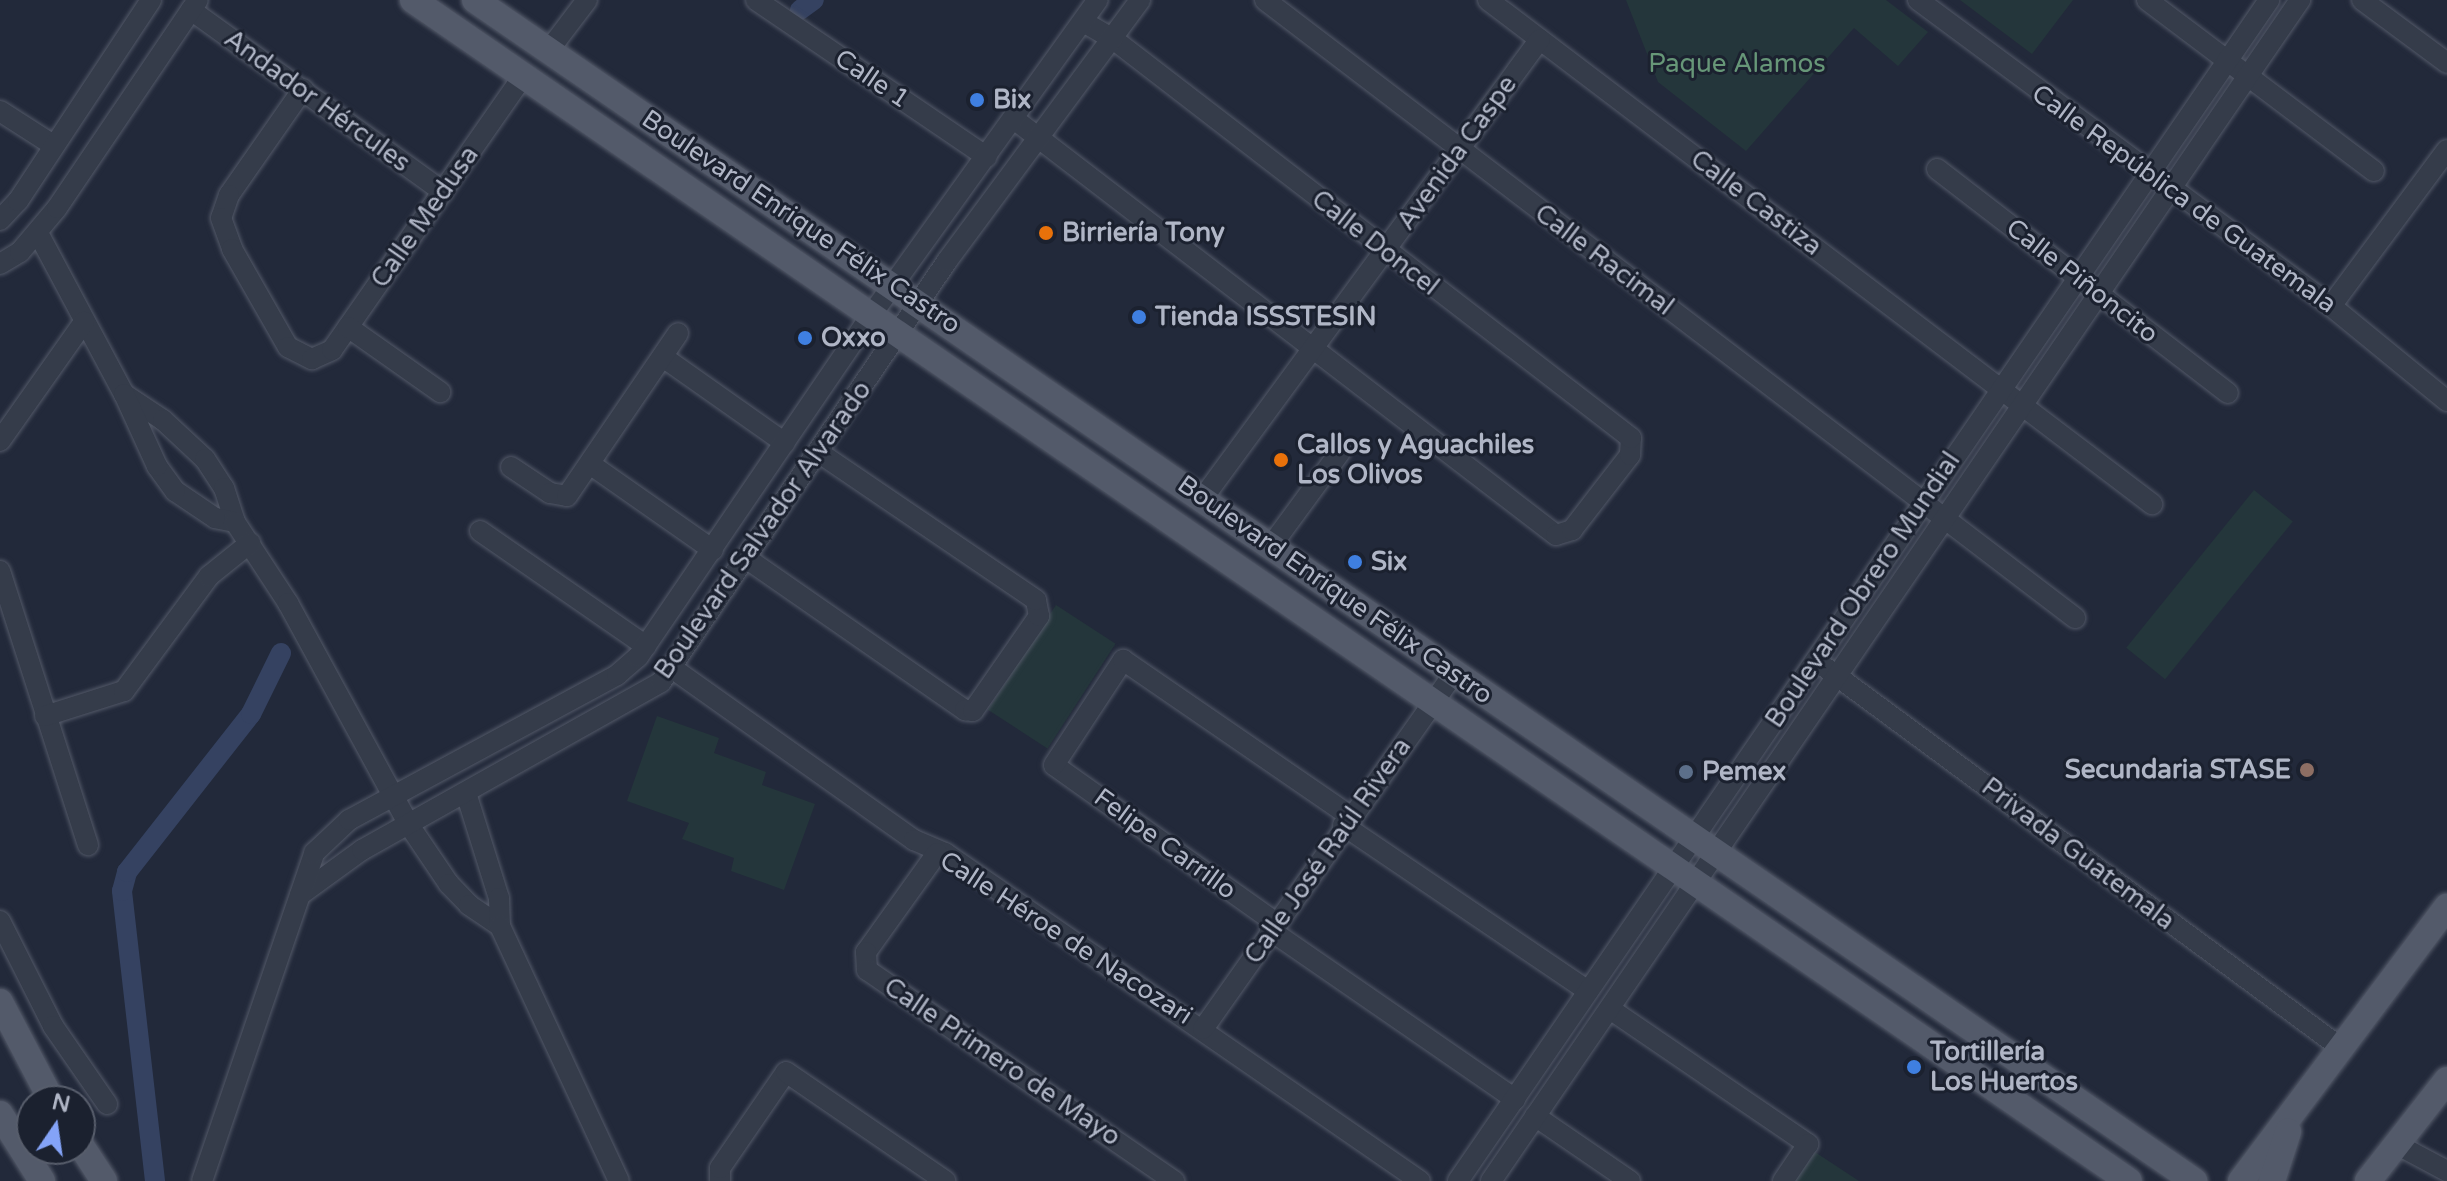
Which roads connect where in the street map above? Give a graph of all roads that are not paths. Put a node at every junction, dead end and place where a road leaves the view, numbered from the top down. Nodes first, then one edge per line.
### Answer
1 (151, 0) edge
2 (413, 0) edge
3 (475, 0) edge
4 (587, 0) edge
5 (756, 0) edge
6 (1098, 0) edge
7 (1140, 0) edge
8 (1265, 0) edge
9 (1488, 0) edge
10 (1918, 0) edge
11 (2147, 0) edge
12 (2269, 0) edge
13 (2300, 0) edge
14 (2362, 0) edge
15 (194, 5) edge
16 (1083, 22) junction
17 (1113, 39) junction
18 (1540, 39) junction
19 (549, 50) junction
20 (2447, 63) edge
21 (2236, 68) junction
22 (524, 75) junction
23 (303, 89) junction
24 (0, 111) edge
25 (1014, 119) junction
26 (1040, 137) junction
27 (53, 145) junction
28 (1459, 150) junction
29 (2447, 150) edge
30 (987, 157) junction
31 (1937, 169) dead end
32 (2374, 171) dead end
33 (2148, 175) junction
34 (2170, 189) junction
35 (443, 192) junction
36 (0, 220) edge
37 (38, 233) junction
38 (1385, 251) junction
39 (0, 264) edge
40 (2077, 277) junction
41 (894, 284) junction
42 (2099, 294) junction
43 (919, 302) junction
44 (2331, 306) junction
45 (872, 314) junction
46 (84, 322) junction
47 (348, 327) junction
48 (899, 332) junction
49 (678, 333) dead end
50 (1314, 348) junction
51 (663, 357) junction
52 (2000, 390) junction
53 (440, 392) dead end
54 (2228, 393) dead end
55 (124, 394) junction
56 (816, 397) junction
57 (2447, 401) edge
58 (2023, 407) junction
59 (843, 416) junction
60 (0, 441) edge
61 (785, 443) junction
62 (818, 452) junction
63 (1340, 452) dead end
64 (590, 464) junction
65 (511, 467) dead end
66 (1203, 498) junction
67 (1923, 502) junction
68 (2152, 504) dead end
69 (1944, 517) junction
70 (235, 522) junction
71 (480, 531) dead end
72 (250, 543) junction
73 (1271, 546) junction
74 (713, 550) junction
75 (746, 558) junction
76 (0, 571) edge
77 (693, 577) junction
78 (721, 595) junction
79 (2075, 618) dead end
80 (646, 646) junction
81 (1815, 659) junction
82 (672, 668) junction
83 (1454, 673) junction
84 (1836, 675) junction
85 (1434, 701) junction
86 (45, 716) junction
87 (466, 793) junction
88 (393, 795) junction
89 (1347, 820) junction
90 (409, 825) junction
91 (1694, 837) junction
92 (88, 845) dead end
93 (1717, 852) junction
94 (937, 853) junction
95 (1674, 867) junction
96 (1697, 882) junction
97 (300, 895) junction
98 (2447, 907) edge
99 (0, 921) edge
100 (500, 926) junction
101 (1273, 927) junction
102 (1588, 991) junction
103 (0, 1002) edge
104 (1610, 1009) junction
105 (1203, 1029) junction
106 (1556, 1039) junction
107 (2341, 1048) junction
108 (1577, 1055) junction
109 (2447, 1080) edge
110 (44, 1085) edge
111 (2305, 1096) junction
112 (1515, 1099) junction
113 (107, 1104) dead end
114 (0, 1114) edge
115 (1535, 1116) junction
116 (2398, 1145) junction
117 (2447, 1171) edge
118 (42, 1181) edge
119 (202, 1181) edge
120 (619, 1181) edge
121 (720, 1181) edge
122 (945, 1181) edge
123 (1174, 1181) edge
124 (1420, 1181) edge
125 (1458, 1181) edge
126 (1491, 1181) edge
127 (1630, 1181) edge
128 (1783, 1181) edge
129 (2129, 1181) edge
130 (2194, 1181) edge
131 (2241, 1181) edge
132 (2272, 1181) edge
133 (2368, 1181) edge

1 - 27 street
2 - 22 main road, Boulevard Enrique Félix Castro
3 - 19 main road, Boulevard Enrique Félix Castro
4 - 19 street
5 - 30 street, Calle 1
6 - 16 street, Boulevard Salvador Alvarado
7 - 17 street, Boulevard Salvador Alvarado
8 - 28 street, Calle Racimal
9 - 18 street, Calle Castiza
10 - 33 street, Calle República de Guatemala
11 - 21 street
12 - 21 street, Boulevard Obrero Mundial
13 - 21 street, Boulevard Obrero Mundial
14 - 20 street
15 - 23 street, Andador Hércules
15 - 37 street
16 - 17 street, Calle Doncel
16 - 25 street, Boulevard Salvador Alvarado
17 - 26 street, Boulevard Salvador Alvarado
17 - 38 street, Calle Doncel
18 - 28 street, Avenida Caspe
18 - 52 street, Calle Castiza
19 - 41 main road, Boulevard Enrique Félix Castro
21 - 32 street
21 - 33 street, Boulevard Obrero Mundial
21 - 34 street, Boulevard Obrero Mundial
22 - 35 street, Calle Medusa
22 - 45 main road, Boulevard Enrique Félix Castro
23 - 35 street, Andador Hércules
23 - 47 street, Calle Medusa
24 - 27 street
25 - 26 street
25 - 30 street, Boulevard Salvador Alvarado
26 - 43 street, Boulevard Salvador Alvarado
26 - 50 street
27 - 36 street
28 - 38 street, Avenida Caspe
28 - 67 street, Calle Racimal
29 - 44 street
30 - 41 street, Boulevard Salvador Alvarado
31 - 40 street, Calle Piñoncito
33 - 34 street, Calle República de Guatemala
33 - 40 street, Boulevard Obrero Mundial
34 - 42 street, Boulevard Obrero Mundial
34 - 44 street, Calle República de Guatemala
35 - 47 street, Calle Medusa
37 - 39 street
37 - 46 street
38 - 50 street, Avenida Caspe
38 - 50 street, Calle Doncel
40 - 42 street, Calle Piñoncito
40 - 52 street, Boulevard Obrero Mundial
41 - 43 main road, Boulevard Enrique Félix Castro
41 - 45 street, Boulevard Salvador Alvarado
42 - 54 street, Calle Piñoncito
42 - 58 street, Boulevard Obrero Mundial
43 - 48 street, Boulevard Salvador Alvarado
43 - 66 main road, Boulevard Enrique Félix Castro
44 - 57 street, Calle República de Guatemala
45 - 48 main road, Boulevard Enrique Félix Castro
45 - 56 street, Boulevard Salvador Alvarado
46 - 55 street
46 - 60 street
47 - 53 street
48 - 59 street, Boulevard Salvador Alvarado
48 - 85 main road, Boulevard Enrique Félix Castro
49 - 51 street
50 - 66 street, Avenida Caspe
51 - 61 street
51 - 64 street
52 - 58 street, Calle Castiza
52 - 67 street, Boulevard Obrero Mundial
55 - 70 street
55 - 70 street
56 - 59 street
56 - 61 street, Boulevard Salvador Alvarado
58 - 68 street, Calle Castiza
58 - 69 street, Boulevard Obrero Mundial
59 - 62 street, Boulevard Salvador Alvarado
61 - 74 street, Boulevard Salvador Alvarado
62 - 75 street, Boulevard Salvador Alvarado
62 - 75 street
63 - 73 street
64 - 65 street
64 - 74 street
66 - 73 main road, Boulevard Enrique Félix Castro
67 - 69 street, Calle Racimal
67 - 81 street, Boulevard Obrero Mundial
69 - 79 street, Calle Racimal
69 - 84 street, Boulevard Obrero Mundial
70 - 72 street
71 - 80 street
72 - 86 street
72 - 88 street
73 - 83 main road, Boulevard Enrique Félix Castro
74 - 77 street, Boulevard Salvador Alvarado
75 - 78 street, Boulevard Salvador Alvarado
76 - 86 street
77 - 78 street
77 - 80 street, Boulevard Salvador Alvarado
78 - 82 street, Boulevard Salvador Alvarado
80 - 88 street, Boulevard Salvador Alvarado
81 - 84 street, Privada Guatemala
81 - 91 street, Boulevard Obrero Mundial
82 - 87 street, Boulevard Salvador Alvarado
82 - 94 street, Calle Héroe de Nacozari
83 - 85 street, Calle José Raúl Rivera
83 - 91 main road, Boulevard Enrique Félix Castro
84 - 93 street, Boulevard Obrero Mundial
84 - 107 street, Privada Guatemala
85 - 89 street, Calle José Raúl Rivera
85 - 95 main road, Boulevard Enrique Félix Castro
86 - 92 street
87 - 90 street, Boulevard Salvador Alvarado
87 - 100 street
88 - 90 street
88 - 97 street, Boulevard Salvador Alvarado
89 - 101 street, Calle José Raúl Rivera
89 - 101 street, Felipe Carrillo
89 - 102 street
90 - 97 street, Boulevard Salvador Alvarado
90 - 100 street
91 - 93 main road, Boulevard Enrique Félix Castro
91 - 95 street, Boulevard Obrero Mundial
93 - 96 street, Boulevard Obrero Mundial
93 - 130 main road, Boulevard Enrique Félix Castro
94 - 105 street, Calle Héroe de Nacozari
94 - 123 street, Calle Primero de Mayo
95 - 96 main road, Boulevard Enrique Félix Castro
95 - 102 street, Boulevard Obrero Mundial
96 - 104 street, Boulevard Obrero Mundial
96 - 129 main road, Boulevard Enrique Félix Castro
97 - 119 street, Boulevard Salvador Alvarado
98 - 107 main road
99 - 113 street
100 - 120 street
101 - 105 street, Calle José Raúl Rivera
101 - 112 street, Felipe Carrillo
102 - 106 street, Boulevard Obrero Mundial
103 - 110 main road
104 - 108 street, Boulevard Obrero Mundial
104 - 128 street
105 - 124 street, Calle Héroe de Nacozari
106 - 108 street
106 - 112 street, Boulevard Obrero Mundial
107 - 111 main road
108 - 115 street, Boulevard Obrero Mundial
109 - 116 main road
111 - 131 main road
111 - 132 main road
112 - 125 street, Boulevard Obrero Mundial
114 - 118 main road
115 - 126 street, Boulevard Obrero Mundial
115 - 127 street
116 - 117 street
116 - 133 main road
121 - 122 street

